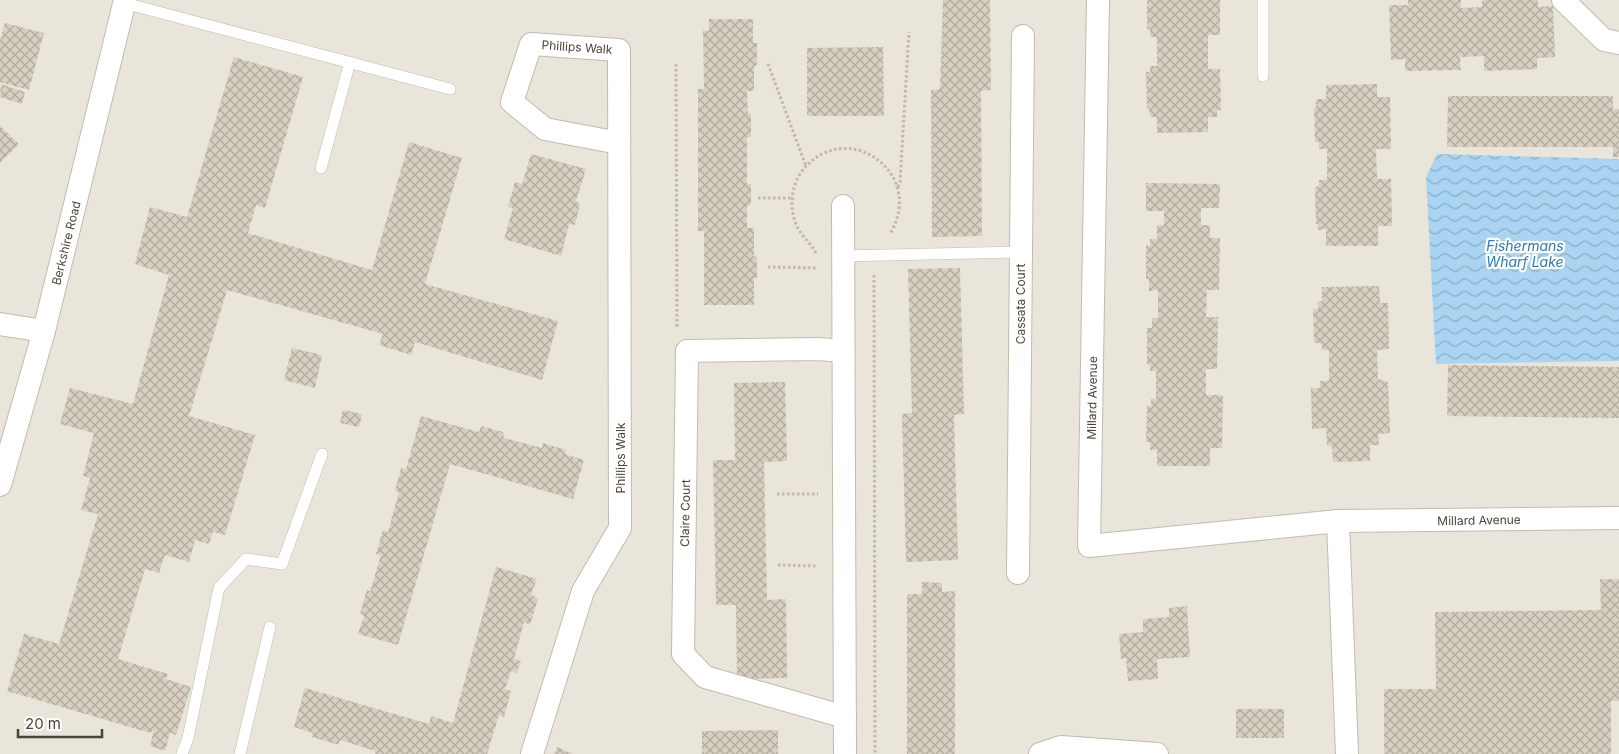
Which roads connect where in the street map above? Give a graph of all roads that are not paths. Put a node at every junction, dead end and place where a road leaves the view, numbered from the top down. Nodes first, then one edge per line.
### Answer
1 (1098, 0) edge
2 (1263, 0) edge
3 (1563, 0) edge
4 (124, 1) edge
5 (1023, 36) dead end
6 (1619, 43) edge
7 (350, 62) junction
8 (1263, 76) dead end
9 (450, 89) dead end
10 (619, 143) junction
11 (321, 168) dead end
12 (843, 206) dead end
13 (1021, 252) junction
14 (843, 256) junction
15 (0, 324) edge
16 (44, 331) junction
17 (843, 351) junction
18 (322, 454) dead end
19 (0, 485) edge
20 (1619, 518) edge
21 (1338, 521) junction
22 (1018, 572) dead end
23 (270, 627) dead end
24 (845, 717) junction
25 (1104, 752) edge
26 (182, 754) edge
27 (240, 754) edge
28 (532, 754) edge
29 (845, 754) edge
30 (1040, 754) edge
31 (1148, 754) edge
32 (1347, 754) edge

1 - 21 street, Millard Avenue
2 - 8 lane
3 - 6 street
4 - 7 lane
4 - 16 street, Berkshire Road
5 - 13 street, Cassata Court
7 - 9 lane
7 - 11 lane
10 - 10 street, Phillips Walk
10 - 28 street, Phillips Walk
12 - 14 street
13 - 14 lane
13 - 22 street, Cassata Court
14 - 17 street
15 - 16 street
16 - 19 street, Berkshire Road
17 - 24 street
17 - 24 street, Claire Court
18 - 26 lane
20 - 21 street, Millard Avenue
21 - 32 street
23 - 27 lane
24 - 29 street
25 - 30 street
25 - 31 street

